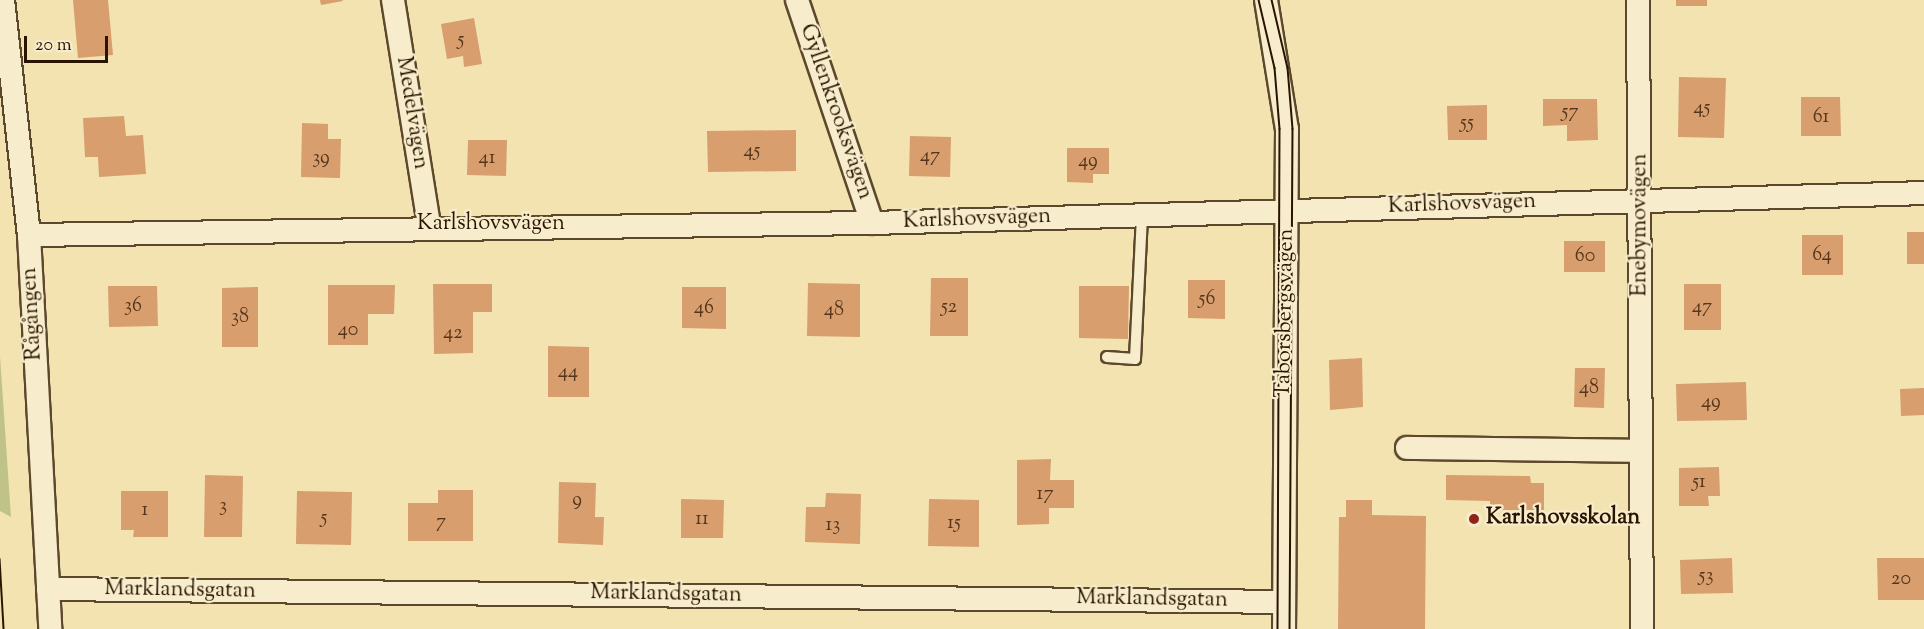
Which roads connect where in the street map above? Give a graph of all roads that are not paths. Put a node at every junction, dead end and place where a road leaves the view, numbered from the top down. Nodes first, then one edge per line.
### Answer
1 (3, 0) edge
2 (393, 0) edge
3 (797, 0) edge
4 (1266, 0) edge
5 (1638, 0) edge
6 (1924, 193) edge
7 (1642, 198) junction
8 (1287, 211) junction
9 (1142, 215) junction
10 (872, 223) junction
11 (429, 225) junction
12 (29, 235) junction
13 (1107, 357) dead end
14 (1407, 448) dead end
15 (1640, 451) junction
16 (48, 589) junction
17 (1284, 602) junction
18 (50, 629) edge
19 (1284, 629) edge
20 (1642, 629) edge

1 - 12 street, Rågången
2 - 11 street, Medelvägen
3 - 10 street, Gyllenkrooksvägen
4 - 8 street, Taborsbergsvägen
5 - 7 street, Enebymovägen
6 - 7 street, Karlshovsvägen
7 - 8 street, Karlshovsvägen
7 - 15 street, Enebymovägen
8 - 9 street, Karlshovsvägen
8 - 17 street, Taborsbergsvägen
9 - 10 street, Karlshovsvägen
9 - 13 lane
10 - 11 street, Karlshovsvägen
11 - 12 street, Karlshovsvägen
12 - 16 street, Rågången
14 - 15 street
15 - 20 street, Enebymovägen
16 - 17 street, Marklandsgatan
16 - 18 street, Rågången
17 - 19 street, Taborsbergsvägen

